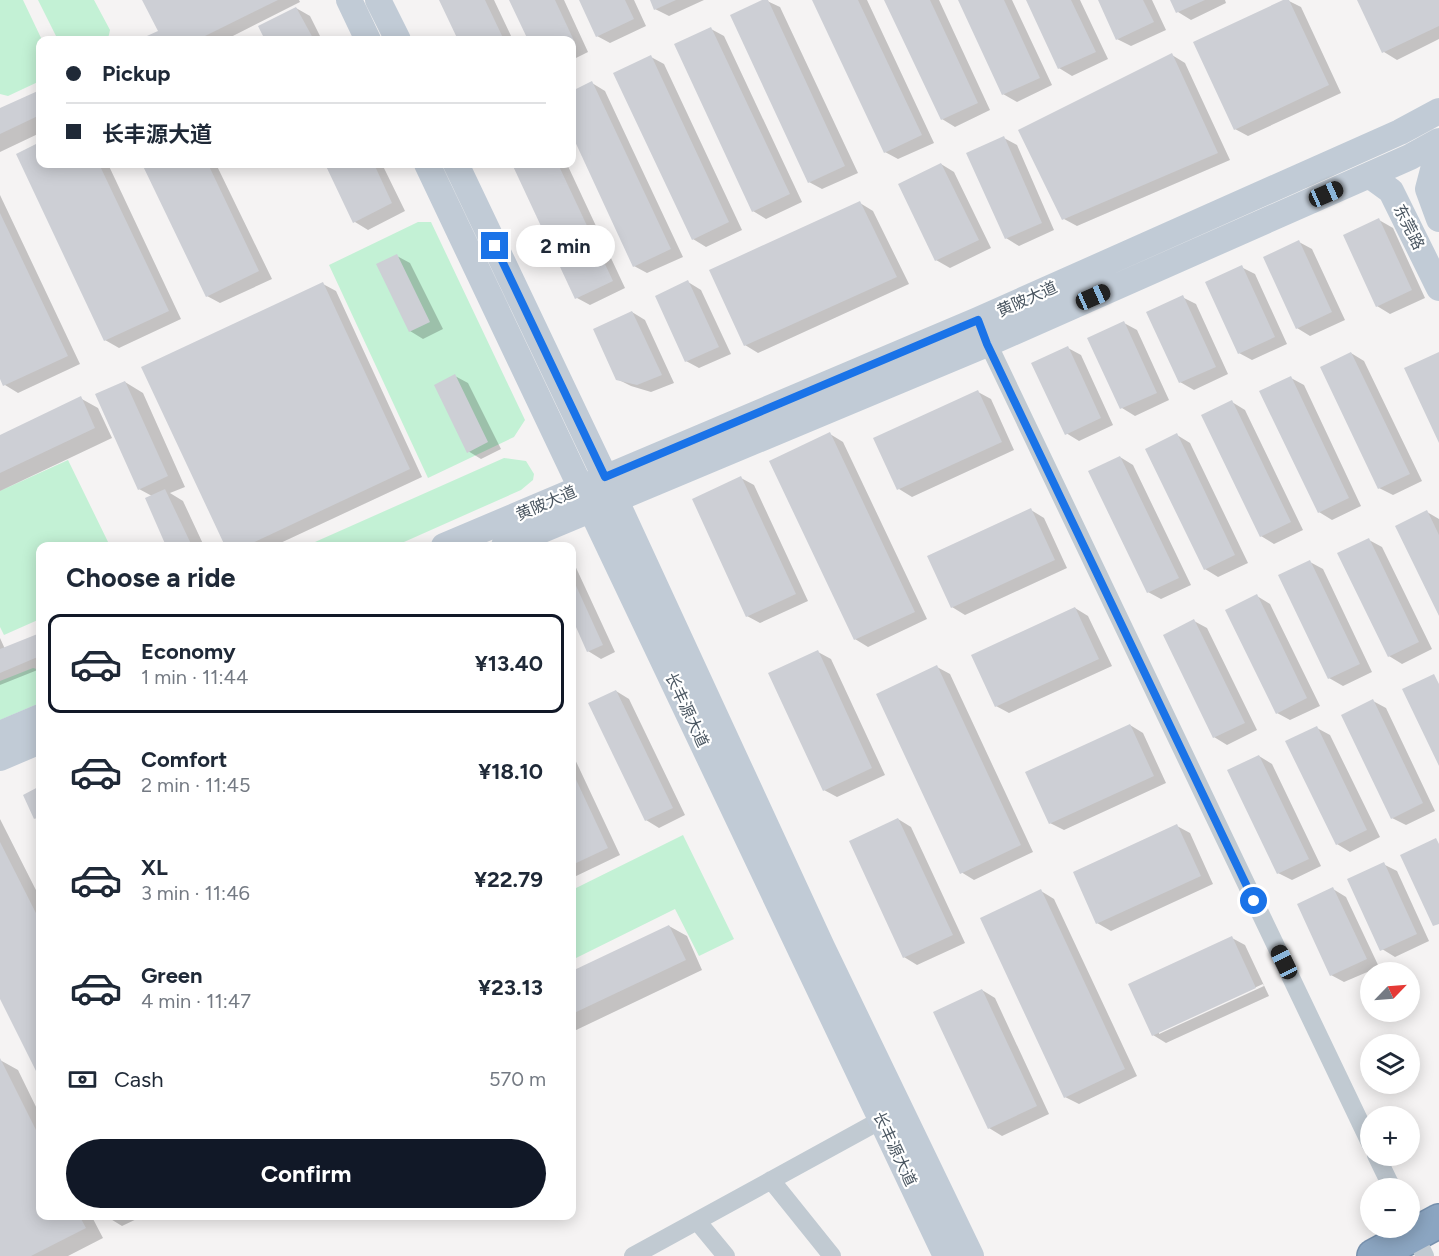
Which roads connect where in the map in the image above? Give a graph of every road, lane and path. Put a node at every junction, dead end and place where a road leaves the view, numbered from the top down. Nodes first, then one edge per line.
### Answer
1 (349, 0) edge
2 (378, 0) edge
3 (366, 36) edge
4 (396, 36) edge
5 (1439, 111) edge
6 (1439, 141) edge
7 (1439, 147) edge
8 (429, 168) edge
9 (458, 168) edge
10 (1369, 175) junction
11 (1439, 219) edge
12 (1439, 288) edge
13 (983, 332) junction
14 (598, 493) junction
15 (456, 542) edge
16 (511, 542) edge
17 (36, 719) edge
18 (0, 734) edge
19 (36, 743) edge
20 (0, 758) edge
21 (881, 1119) junction
22 (1360, 1122) edge
23 (771, 1180) junction
24 (697, 1221) junction
25 (1422, 1235) edge
26 (633, 1256) edge
27 (726, 1256) edge
28 (832, 1256) edge
29 (946, 1256) edge
30 (971, 1256) edge
31 (1374, 1256) edge

1 - 3 main road
2 - 4 main road
5 - 13 main road, 黄陂大道
6 - 10 main road, 黄陂大道
7 - 11 main road, 东莞路
8 - 14 main road, 长丰源大道
9 - 14 main road, 长丰源大道
10 - 12 main road, 东莞路
10 - 13 main road, 黄陂大道
13 - 14 main road, 黄陂大道
13 - 22 street
14 - 15 main road, 黄陂大道
14 - 16 main road, 黄陂大道
14 - 21 main road, 长丰源大道
14 - 30 main road, 长丰源大道
17 - 18 main road
19 - 20 main road
21 - 23 street
21 - 29 main road, 长丰源大道
23 - 24 street
23 - 28 street
24 - 26 street
24 - 27 street
25 - 31 highway

